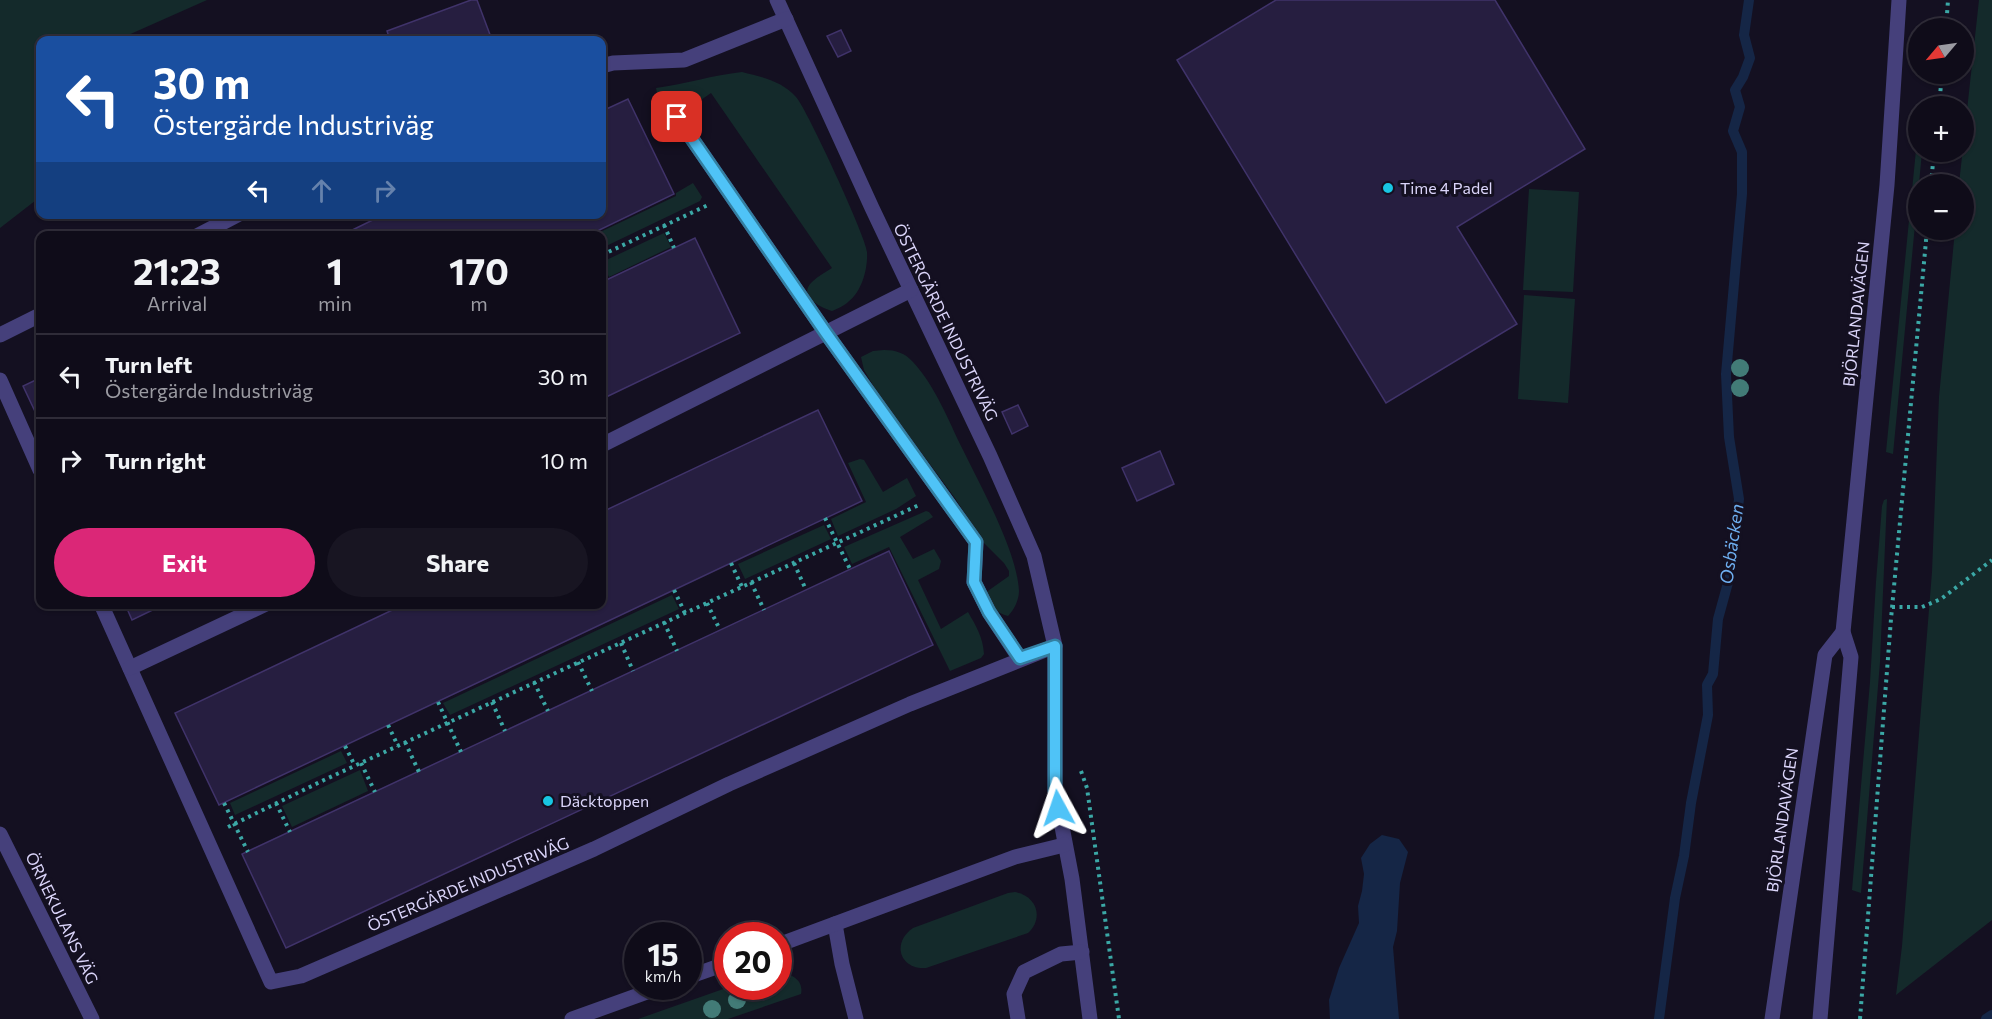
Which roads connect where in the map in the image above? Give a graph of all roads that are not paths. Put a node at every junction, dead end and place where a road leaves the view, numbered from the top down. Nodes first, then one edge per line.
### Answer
1 (777, 0) edge
2 (1899, 0) edge
3 (786, 19) junction
4 (606, 65) edge
5 (677, 117) dead end
6 (229, 219) edge
7 (207, 231) edge
8 (911, 290) junction
9 (36, 317) edge
10 (826, 333) junction
11 (0, 335) edge
12 (0, 380) edge
13 (606, 443) edge
14 (36, 461) edge
15 (103, 609) edge
16 (255, 609) edge
17 (1843, 632) junction
18 (1055, 646) junction
19 (1020, 658) junction
20 (130, 668) junction
21 (0, 834) edge
22 (1064, 845) junction
23 (835, 924) junction
24 (792, 940) edge
25 (1083, 951) junction
26 (625, 1000) edge
27 (92, 1019) edge
28 (572, 1019) edge
29 (856, 1019) edge
30 (1018, 1019) edge
31 (1090, 1019) edge
32 (1772, 1019) edge
33 (1820, 1019) edge

1 - 3 street, ÖSTERGÄRDE INDUSTRIVÄG
2 - 17 street, BJÖRLANDAVÄGEN
3 - 4 street
3 - 8 street, ÖSTERGÄRDE INDUSTRIVÄG
5 - 10 street
6 - 7 street
8 - 10 street
8 - 18 street, ÖSTERGÄRDE INDUSTRIVÄG
9 - 11 street
10 - 13 street
10 - 19 street
12 - 14 street
15 - 20 street, ÖSTERGÄRDE INDUSTRIVÄG
16 - 20 street
17 - 32 street, BJÖRLANDAVÄGEN
17 - 33 street, BJÖRLANDAVÄGEN
18 - 19 street, ÖSTERGÄRDE INDUSTRIVÄG
18 - 22 street, ÖSTERGÄRDE INDUSTRIVÄG
19 - 20 street, ÖSTERGÄRDE INDUSTRIVÄG
21 - 27 street, ÖRNEKULANS VÄG
22 - 23 street
22 - 25 street, ÖSTERGÄRDE INDUSTRIVÄG
23 - 24 street
23 - 29 street
25 - 30 street
25 - 31 street, ÖSTERGÄRDE INDUSTRIVÄG
26 - 28 street

